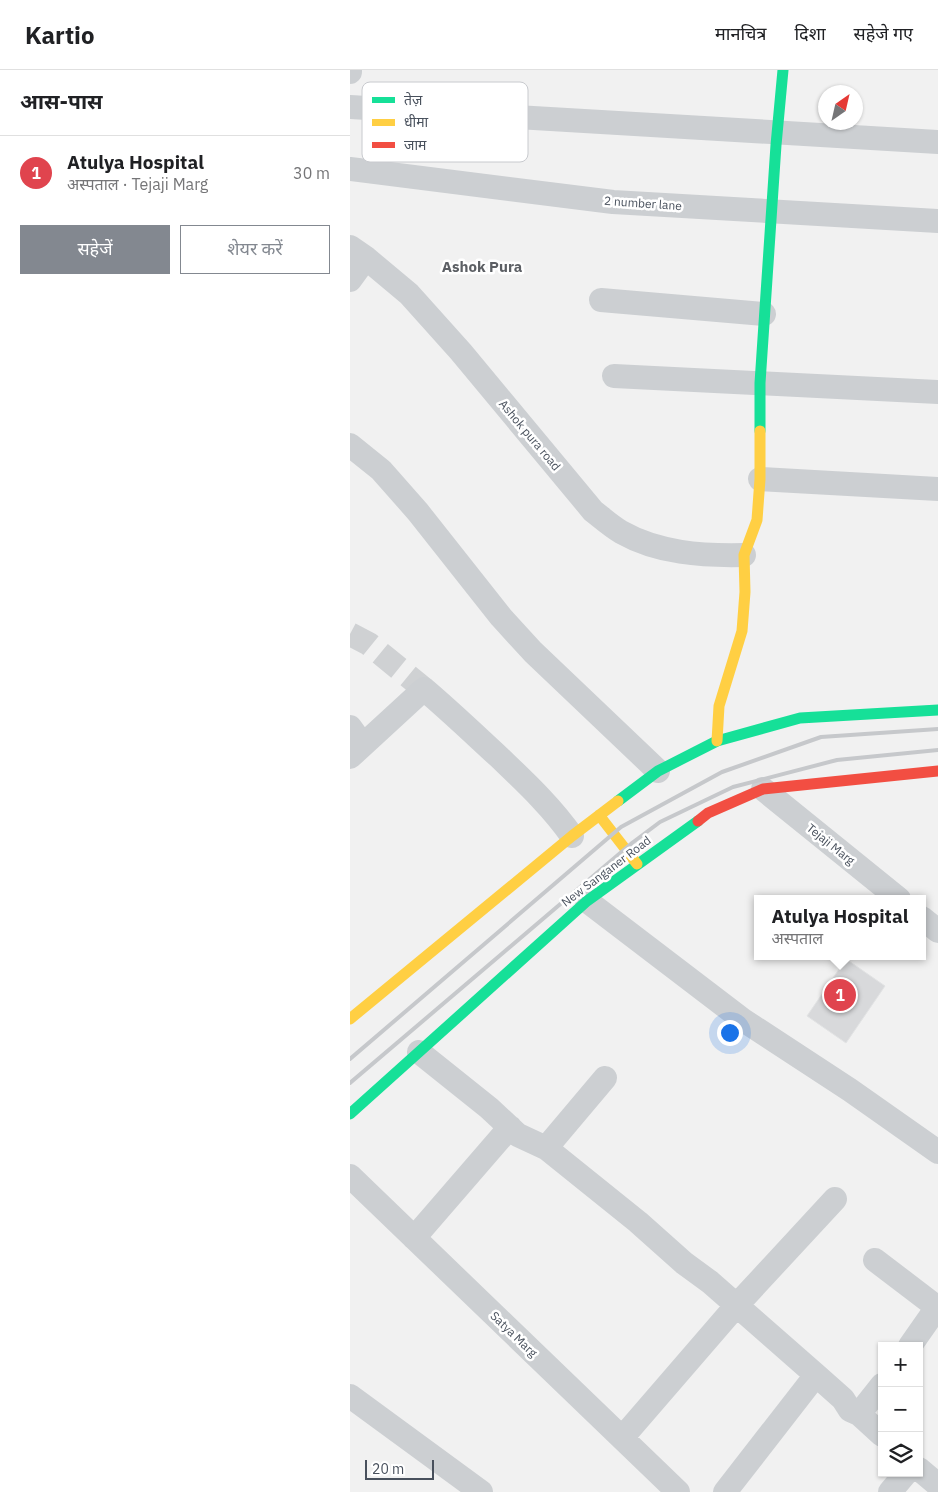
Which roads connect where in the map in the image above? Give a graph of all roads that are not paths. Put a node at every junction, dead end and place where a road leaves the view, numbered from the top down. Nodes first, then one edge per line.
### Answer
1 (783, 70) edge
2 (528, 117) edge
3 (777, 132) junction
4 (938, 142) edge
5 (350, 169) edge
6 (771, 211) junction
7 (938, 221) edge
8 (358, 253) edge
9 (350, 280) edge
10 (601, 300) dead end
11 (764, 314) junction
12 (614, 376) dead end
13 (760, 382) junction
14 (938, 392) edge
15 (350, 445) edge
16 (760, 479) junction
17 (938, 489) edge
18 (744, 555) junction
19 (938, 710) edge
20 (717, 741) junction
21 (354, 743) edge
22 (658, 770) junction
23 (938, 771) edge
24 (763, 789) junction
25 (599, 815) junction
26 (572, 836) junction
27 (637, 864) junction
28 (893, 895) edge
29 (587, 900) junction
30 (926, 921) edge
31 (938, 931) edge
32 (350, 1019) edge
33 (419, 1052) junction
34 (605, 1078) dead end
35 (350, 1114) edge
36 (510, 1126) junction
37 (546, 1148) junction
38 (938, 1152) edge
39 (350, 1176) edge
40 (835, 1199) dead end
41 (414, 1238) junction
42 (875, 1260) dead end
43 (736, 1306) junction
44 (938, 1307) edge
45 (913, 1342) edge
46 (816, 1375) junction
47 (880, 1387) edge
48 (350, 1396) edge
49 (858, 1414) junction
50 (879, 1432) edge
51 (622, 1438) junction
52 (923, 1472) edge
53 (903, 1477) edge
54 (938, 1485) edge
55 (481, 1492) edge
56 (678, 1492) edge
57 (725, 1492) edge
58 (890, 1492) edge

1 - 3 main road
2 - 3 street
3 - 4 street
3 - 6 main road
5 - 6 street, 2 number lane
6 - 7 street, 2 number lane
6 - 11 main road
8 - 9 street
8 - 18 street, Ashok pura road
10 - 11 street
11 - 13 main road
12 - 13 street
13 - 14 street
13 - 16 main road
15 - 22 street
16 - 17 street
16 - 18 main road
18 - 20 main road
19 - 20 main road
20 - 22 main road
21 - 26 street
22 - 25 main road
23 - 24 main road, New Sanganer Road
24 - 27 main road, New Sanganer Road
24 - 28 street, Tejaji Marg
25 - 26 main road
25 - 27 main road
26 - 32 main road
27 - 29 main road, New Sanganer Road
29 - 33 main road, New Sanganer Road
29 - 38 street
30 - 31 street
33 - 35 main road, New Sanganer Road
33 - 36 street
34 - 37 street
36 - 37 street
36 - 41 street
37 - 43 street
39 - 41 street, Satya Marg
40 - 43 street
41 - 51 street, Satya Marg
42 - 44 street
43 - 46 street
43 - 51 street
44 - 45 street
46 - 49 street
46 - 57 street
47 - 49 street
48 - 55 street
49 - 50 street
51 - 56 street, Satya Marg
52 - 54 street
53 - 58 street

